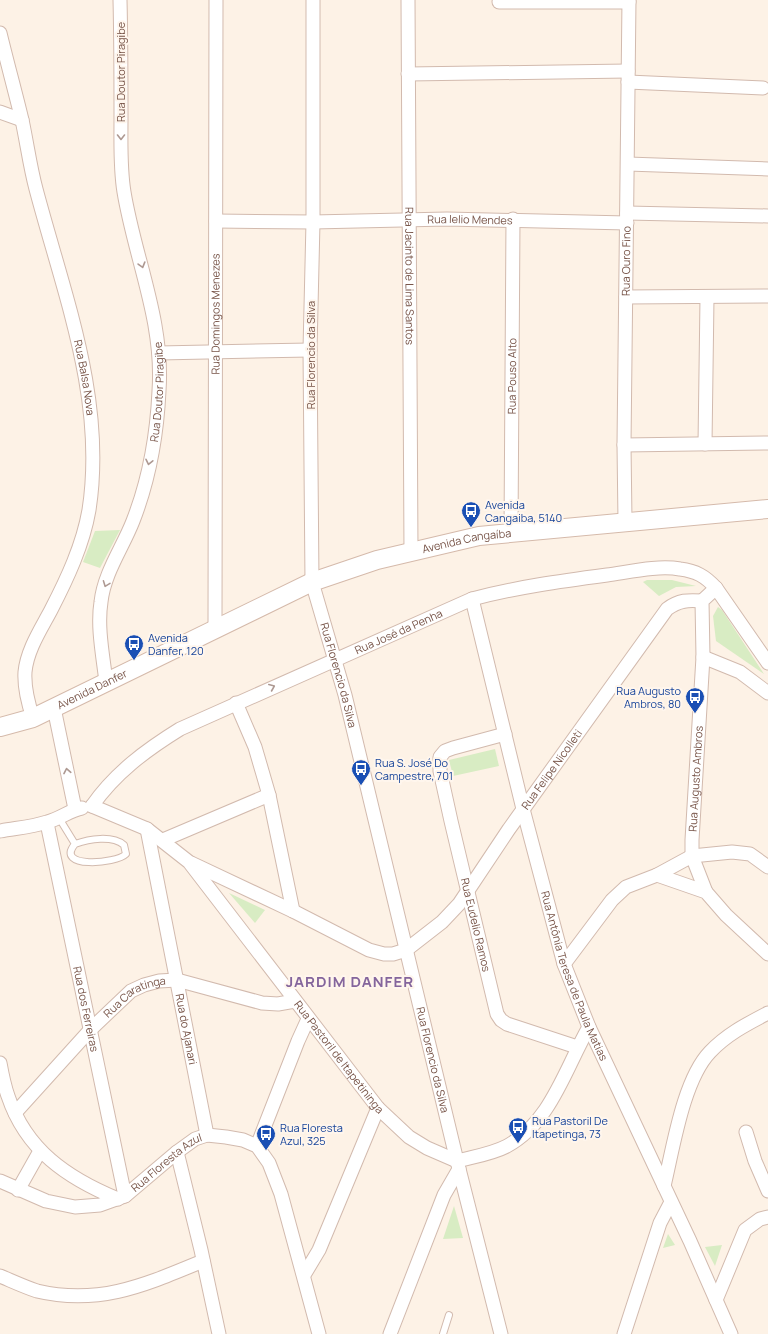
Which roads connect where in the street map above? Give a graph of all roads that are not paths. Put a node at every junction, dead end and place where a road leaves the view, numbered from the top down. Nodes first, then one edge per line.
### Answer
1 (120, 0) edge
2 (216, 0) edge
3 (313, 0) edge
4 (408, 0) edge
5 (629, 1) edge
6 (499, 2) dead end
7 (0, 33) edge
8 (408, 74) junction
9 (628, 76) junction
10 (763, 88) dead end
11 (0, 112) edge
12 (22, 120) junction
13 (628, 164) junction
14 (768, 169) edge
15 (768, 216) edge
16 (627, 218) junction
17 (513, 219) junction
18 (410, 220) junction
19 (216, 221) junction
20 (313, 222) junction
21 (768, 296) edge
22 (626, 297) junction
23 (707, 298) junction
24 (310, 350) junction
25 (216, 352) junction
26 (159, 353) junction
27 (768, 443) edge
28 (705, 444) junction
29 (624, 445) junction
30 (768, 508) edge
31 (625, 521) junction
32 (511, 532) junction
33 (410, 552) junction
34 (312, 582) junction
35 (716, 588) junction
36 (472, 599) junction
37 (702, 601) junction
38 (215, 628) junction
39 (702, 658) junction
40 (336, 660) junction
41 (768, 663) edge
42 (106, 682) junction
43 (768, 693) edge
44 (236, 702) junction
45 (54, 708) junction
46 (33, 718) junction
47 (0, 727) edge
48 (505, 734) junction
49 (269, 795) junction
50 (92, 806) junction
51 (75, 809) junction
52 (523, 809) junction
53 (59, 818) junction
54 (47, 823) junction
55 (147, 829) junction
56 (0, 831) edge
57 (163, 840) junction
58 (75, 844) junction
59 (692, 856) junction
60 (189, 862) junction
61 (768, 867) edge
62 (657, 874) junction
63 (706, 892) junction
64 (468, 893) junction
65 (293, 911) junction
66 (406, 950) junction
67 (768, 954) edge
68 (564, 964) junction
69 (177, 980) junction
70 (295, 1001) junction
71 (768, 1013) edge
72 (308, 1019) junction
73 (589, 1027) junction
74 (91, 1029) junction
75 (577, 1047) junction
76 (0, 1063) edge
77 (378, 1108) junction
78 (15, 1113) junction
79 (746, 1132) dead end
80 (207, 1135) junction
81 (257, 1146) junction
82 (40, 1151) junction
83 (177, 1152) junction
84 (458, 1165) junction
85 (0, 1181) edge
86 (664, 1186) junction
87 (18, 1190) junction
88 (768, 1191) edge
89 (122, 1197) junction
90 (671, 1202) junction
91 (768, 1217) edge
92 (204, 1261) junction
93 (304, 1275) junction
94 (0, 1276) edge
95 (716, 1300) junction
96 (449, 1315) dead end
97 (219, 1334) edge
98 (319, 1334) edge
99 (390, 1334) edge
100 (443, 1334) edge
101 (501, 1334) edge
102 (624, 1334) edge
103 (731, 1334) edge

1 -> 26 street, Rua Doutor Piragibe
2 - 19 street, Rua Domingos Menezes
3 - 20 street, Rua Florencio da Silva
4 - 8 street, Rua Jacinto de Lima Santos
5 - 6 street
5 - 9 street, Rua Ouro Fino
7 - 12 street, Rua Balsa Nova
8 - 9 street
8 - 18 street, Rua Jacinto de Lima Santos
9 - 10 street
9 - 13 street, Rua Ouro Fino
11 - 12 street
12 - 46 street, Rua Balsa Nova
13 - 14 street
13 - 16 street, Rua Ouro Fino
15 - 16 street, Rua lelio Mendes
16 - 17 street, Rua lelio Mendes
16 - 22 street, Rua Ouro Fino
17 - 18 street, Rua lelio Mendes
17 - 32 street, Rua Pouso Alto
18 - 20 street, Rua lelio Mendes
18 - 33 street, Rua Jacinto de Lima Santos
19 - 20 street, Rua lelio Mendes
19 - 25 street, Rua Domingos Menezes
20 - 24 street, Rua Florencio da Silva
21 - 23 street
22 - 23 street
22 - 29 street, Rua Ouro Fino
23 - 28 street
24 - 25 street
24 - 34 street, Rua Florencio da Silva
25 - 26 street
25 - 38 street, Rua Domingos Menezes
26 -> 42 street, Rua Doutor Piragibe
27 - 28 street
28 - 29 street
29 - 31 street, Rua Ouro Fino
30 - 31 main road, Avenida Cangaíba
31 - 32 main road, Avenida Cangaíba
32 - 33 main road, Avenida Cangaíba
33 - 34 main road, Avenida Cangaíba
34 - 38 main road, Avenida Danfer
34 - 40 street, Rua Florencio da Silva
35 - 36 street, Rua José da Penha
35 - 37 street
35 - 41 street, Rua José da Penha
36 - 40 street, Rua José da Penha
36 - 48 street, Rua Antônia Teresa de Paula Matias
37 - 39 street, Rua Augusto Ambros
37 - 52 street, Rua Felipe Nicolleti
38 - 42 main road, Avenida Danfer
39 - 43 street
39 - 59 street, Rua Augusto Ambros
44 -> 40 street, Rua José da Penha
40 - 66 street, Rua Florencio da Silva
42 - 45 main road, Avenida Danfer
44 - 49 street
44 - 50 street, Rua José da Penha
45 - 46 main road, Avenida Danfer
51 -> 45 street
46 - 47 main road, Avenida Danfer
48 - 52 street, Rua Antônia Teresa de Paula Matias
48 - 64 street, Rua Eudelio Ramos
49 - 57 street
49 - 65 street
50 - 51 street
50 - 55 street, Rua Pastoril de Itapetininga
51 - 53 street
52 - 64 street, Rua Felipe Nicolleti
52 - 68 street, Rua Antônia Teresa de Paula Matias
53 - 54 street
53 - 58 lane
54 - 56 street
54 - 74 street, Rua dos Ferreiras
55 - 57 street, Rua Pastoril de Itapetininga
55 - 69 street, Rua do Ajanari
57 - 60 street, Rua Pastoril de Itapetininga
58 - 58 lane
59 - 61 street
59 - 62 street
59 - 63 street, Rua Augusto Ambros
60 - 65 street
60 - 70 street, Rua Pastoril de Itapetininga
62 - 63 street
62 - 68 street
63 - 67 street
64 - 66 street, Rua Felipe Nicolleti
64 - 75 street, Rua Eudelio Ramos
65 - 66 street
66 - 84 street, Rua Florencio da Silva
68 - 73 street, Rua Antônia Teresa de Paula Matias
69 - 70 street, Rua Caratinga
69 - 74 street, Rua Caratinga
69 - 80 street, Rua do Ajanari
70 - 72 street, Rua Pastoril de Itapetininga
71 - 86 street
72 - 77 street, Rua Pastoril de Itapetininga
72 - 81 street
73 - 75 street
73 - 86 street, Rua Antônia Teresa de Paula Matias
74 - 78 street, Rua Caratinga
74 - 89 street, Rua dos Ferreiras
75 - 84 street
76 - 78 street
77 - 84 street, Rua Pastoril de Itapetininga
77 - 93 street
78 - 82 street
79 - 88 street
80 - 81 street, Rua Floresta Azul
80 - 83 street, Rua Floresta Azul
81 - 93 street
82 - 87 street
82 - 89 street
83 - 89 street, Rua Floresta Azul
83 - 92 street
84 - 99 street
84 - 101 street, Rua Florencio da Silva
85 - 87 street
86 - 90 street, Rua Antônia Teresa de Paula Matias
87 - 89 street
90 - 95 street, Rua Antônia Teresa de Paula Matias
90 - 102 street
91 - 95 street
92 - 94 street
92 - 97 street
93 - 98 street
95 - 103 street, Rua Antônia Teresa de Paula Matias
96 - 100 lane

